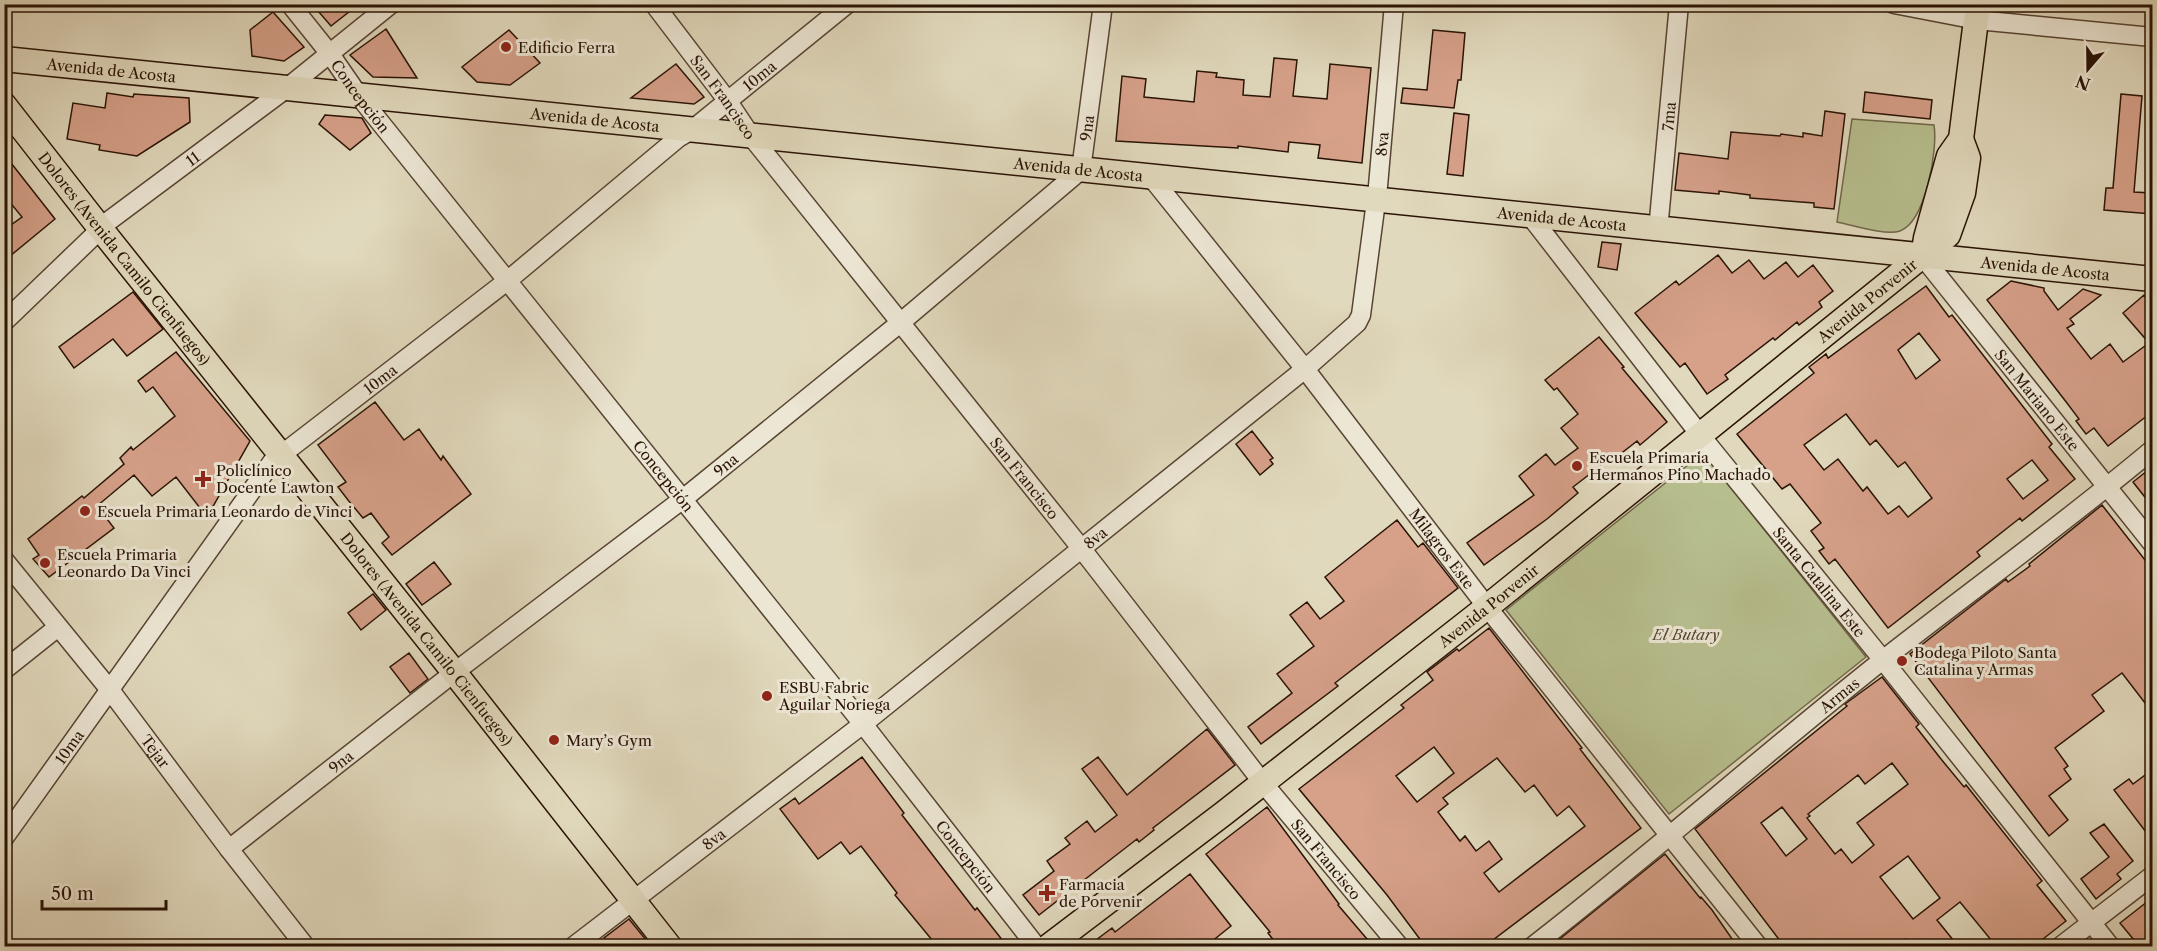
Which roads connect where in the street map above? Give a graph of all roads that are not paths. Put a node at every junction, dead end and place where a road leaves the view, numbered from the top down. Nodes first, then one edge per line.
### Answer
1 (290, 4) edge
2 (391, 4) edge
3 (654, 4) edge
4 (847, 4) edge
5 (1102, 4) edge
6 (1394, 4) edge
7 (1679, 4) edge
8 (1894, 4) edge
9 (1978, 12) edge
10 (2152, 37) edge
11 (330, 54) junction
12 (4, 59) edge
13 (287, 88) junction
14 (359, 96) junction
15 (727, 100) junction
16 (4, 105) edge
17 (692, 130) junction
18 (751, 136) junction
19 (1081, 170) junction
20 (1151, 177) junction
21 (1376, 201) junction
22 (1531, 217) junction
23 (100, 228) junction
24 (1658, 230) junction
25 (1923, 257) junction
26 (2152, 279) edge
27 (507, 281) junction
28 (4, 322) edge
29 (900, 323) junction
30 (1305, 369) junction
31 (1701, 436) junction
32 (2152, 450) edge
33 (281, 455) junction
34 (2108, 487) junction
35 (683, 499) junction
36 (2152, 543) edge
37 (1081, 548) junction
38 (4, 560) edge
39 (1487, 607) junction
40 (58, 627) junction
41 (1883, 660) junction
42 (4, 670) edge
43 (454, 672) junction
44 (110, 690) junction
45 (863, 724) junction
46 (1263, 783) junction
47 (1671, 835) junction
48 (4, 838) edge
49 (229, 849) junction
50 (2152, 876) edge
51 (633, 901) junction
52 (2091, 923) junction
53 (305, 946) edge
54 (574, 946) edge
55 (669, 946) edge
56 (1036, 946) edge
57 (1049, 946) edge
58 (1399, 946) edge
59 (1533, 946) edge
60 (1758, 946) edge
61 (2061, 946) edge
62 (2110, 946) edge

1 - 11 street, Concepción
2 - 11 street, 11
3 - 15 street, San Francisco
4 - 15 street, 10ma
5 - 19 street, 9na
6 - 21 street, 8va
7 - 24 street, 7ma
8 - 9 street
9 - 10 street
9 - 25 main road, Avenida Porvenir
11 - 13 street, 11
11 - 14 street, Concepción
12 - 13 main road, Avenida de Acosta
13 - 14 main road, Avenida de Acosta
13 - 23 street, 11
14 - 17 main road, Avenida de Acosta
14 - 27 street, Concepción
15 - 17 street, 10ma
15 - 18 street, San Francisco
16 - 23 main road, Dolores (Avenida Camilo Cienfuegos)
17 - 18 main road, Avenida de Acosta
17 - 27 street, 10ma
18 - 19 main road, Avenida de Acosta
18 - 29 street, San Francisco
19 - 20 main road, Avenida de Acosta
19 - 29 street, 9na
20 - 21 main road, Avenida de Acosta
20 - 30 street, Milagros Este
21 - 22 main road, Avenida de Acosta
21 - 30 street, 8va
22 - 24 main road, Avenida de Acosta
22 - 31 street, Santa Catalina Este
23 - 28 street, 11
23 - 33 main road, Dolores (Avenida Camilo Cienfuegos)
24 - 25 main road, Avenida de Acosta
25 - 26 main road, Avenida de Acosta
25 - 31 main road, Avenida Porvenir
25 - 34 street, San Mariano Este
27 - 33 street, 10ma
27 - 35 street, Concepción
29 - 35 street, 9na
29 - 37 street, San Francisco
30 - 37 street, 8va
30 - 39 street, Milagros Este
31 - 39 main road, Avenida Porvenir
31 - 41 street, Santa Catalina Este
32 - 34 street, Armas
33 - 43 main road, Dolores (Avenida Camilo Cienfuegos)
33 - 44 street, 10ma
34 - 36 street, San Mariano Este
34 - 41 street, Armas
35 - 43 street, 9na
35 - 45 street, Concepción
37 - 45 street, 8va
37 - 46 street, San Francisco
38 - 40 street, Tejar
39 - 46 main road, Avenida Porvenir
39 - 47 street, Milagros Este
40 - 42 street
40 - 44 street, Tejar
41 - 47 street, Armas
41 - 52 street, Santa Catalina Este
43 - 49 street, 9na
43 - 51 main road, Dolores (Avenida Camilo Cienfuegos)
44 - 48 street, 10ma
44 - 49 street, Tejar
45 - 51 street, 8va
45 - 56 street, Concepción
46 - 57 main road, Avenida Porvenir
46 - 58 street, San Francisco
47 - 59 street, Armas
47 - 60 street, Milagros Este
49 - 53 street, Tejar
50 - 52 street
51 - 54 street, 8va
51 - 55 main road, Dolores (Avenida Camilo Cienfuegos)
52 - 61 street
52 - 62 street, Santa Catalina Este

